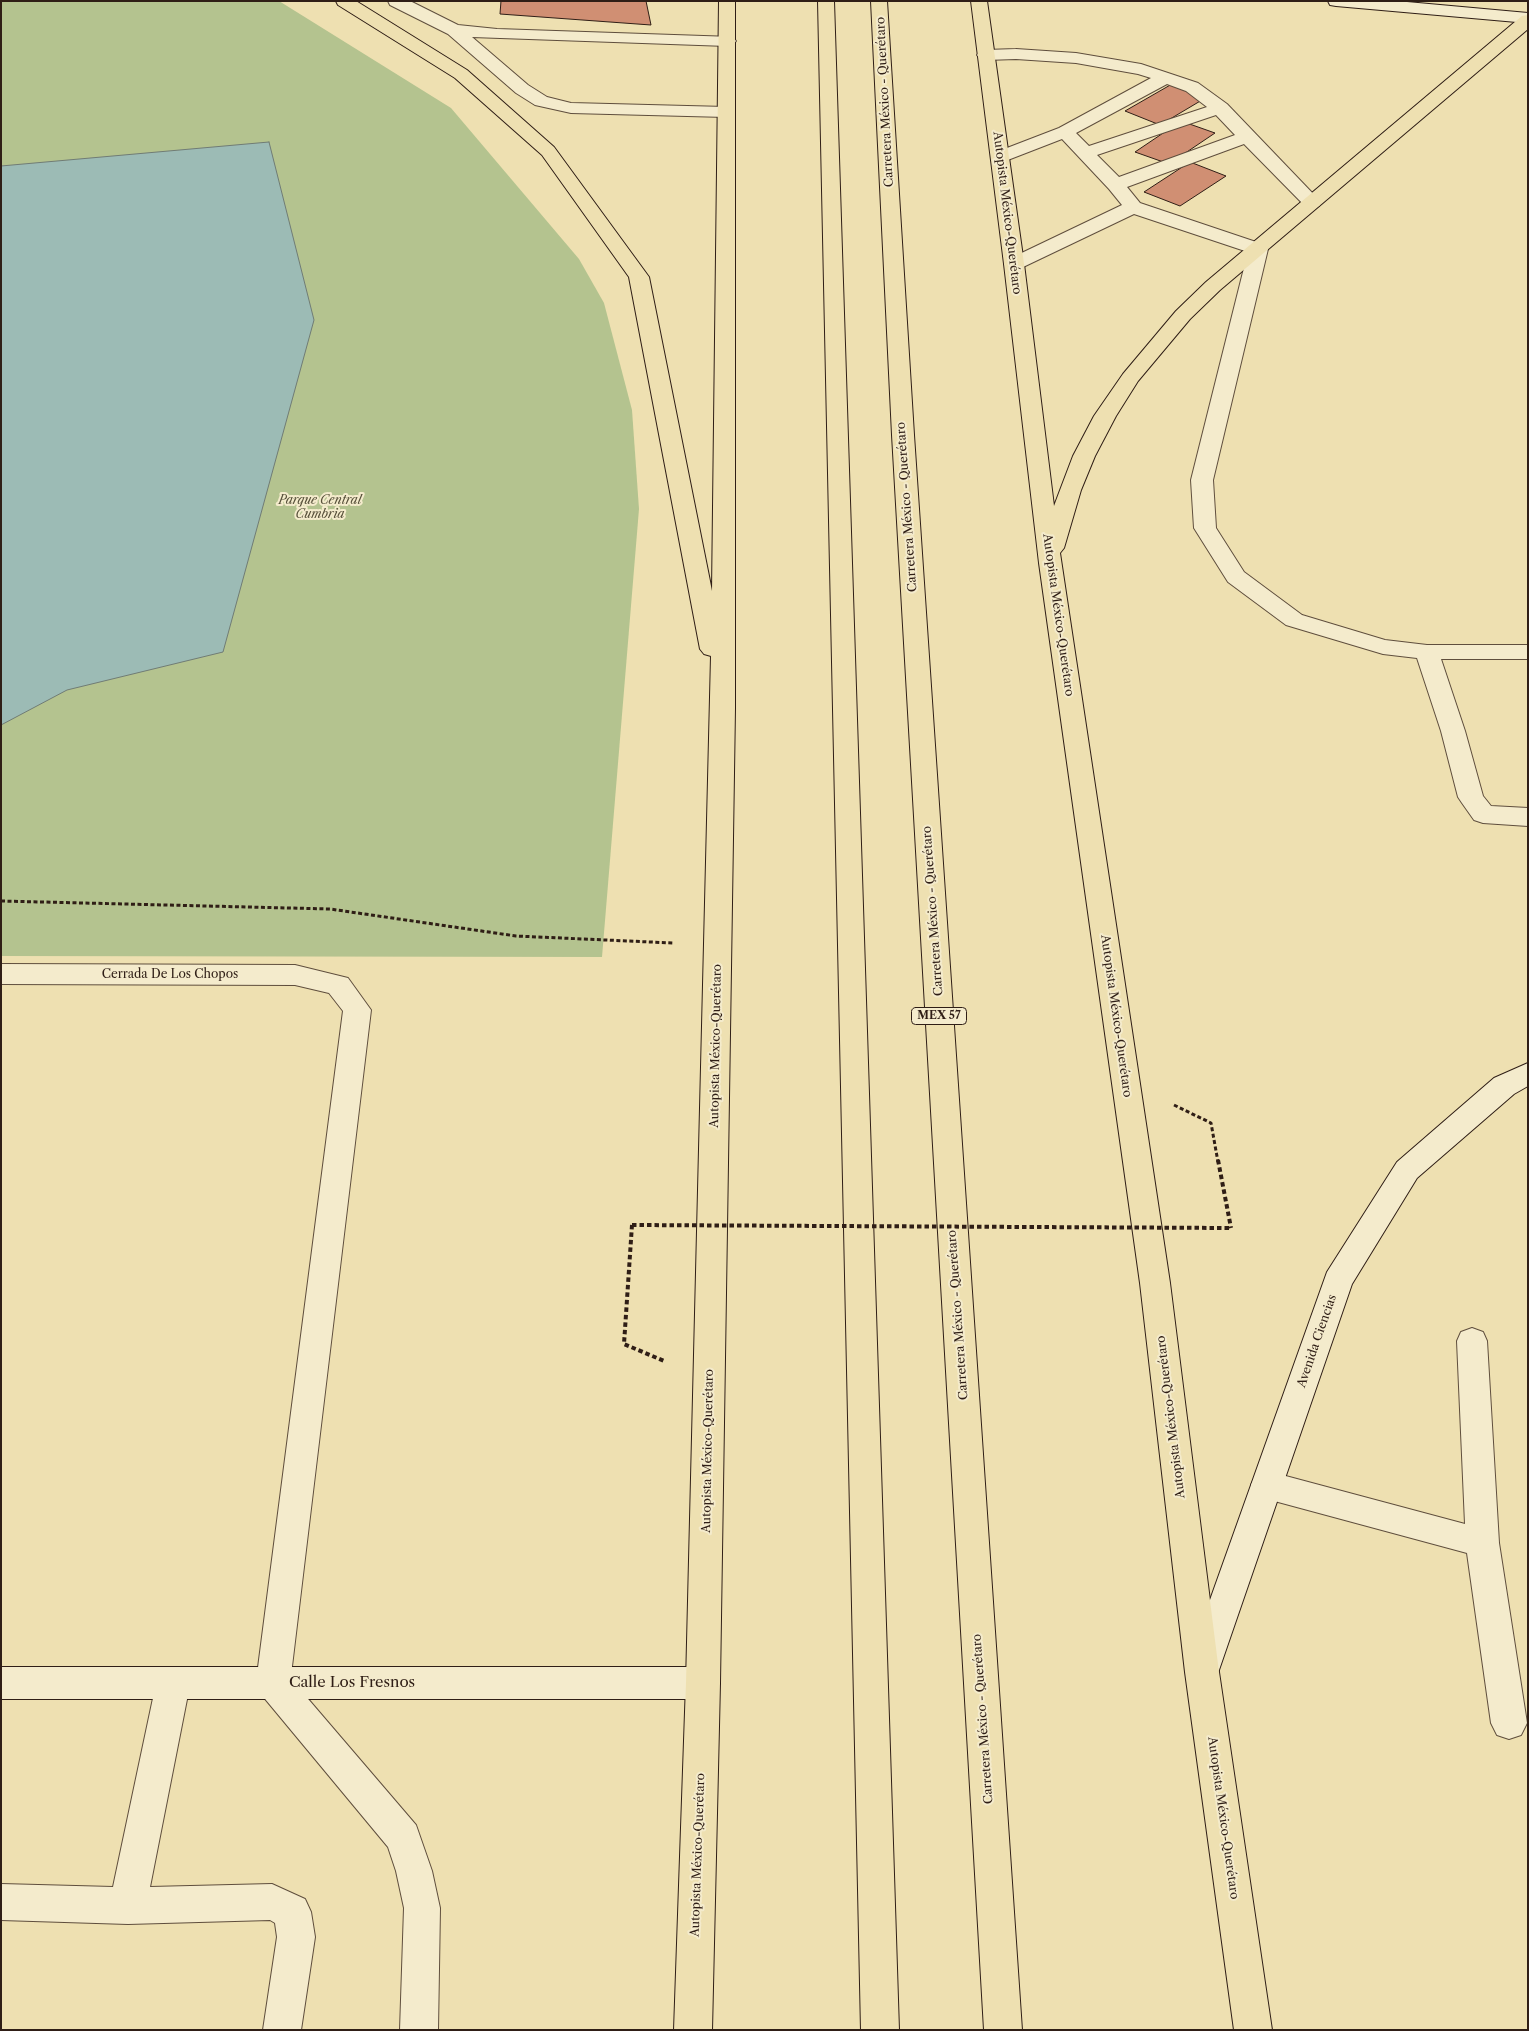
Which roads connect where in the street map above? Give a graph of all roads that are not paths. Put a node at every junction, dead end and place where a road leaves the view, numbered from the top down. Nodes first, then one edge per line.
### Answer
1 (344, 1) edge
2 (727, 1) edge
3 (826, 1) edge
4 (879, 1) edge
5 (980, 1) edge
6 (1336, 1) edge
7 (405, 3) edge
8 (1528, 19) edge
9 (454, 30) junction
10 (727, 41) junction
11 (986, 56) junction
12 (1166, 77) junction
13 (1221, 108) junction
14 (726, 112) junction
15 (1065, 132) junction
16 (1248, 136) junction
17 (1085, 154) junction
18 (1000, 157) junction
19 (1116, 185) junction
20 (1312, 202) junction
21 (1133, 207) junction
22 (1258, 249) junction
23 (1014, 264) junction
24 (1050, 563) junction
25 (1427, 652) junction
26 (1528, 652) edge
27 (723, 708) junction
28 (1528, 817) edge
29 (1, 974) edge
30 (1528, 1073) edge
31 (1472, 1341) dead end
32 (1267, 1484) junction
33 (1482, 1543) junction
34 (1202, 1672) junction
35 (1, 1683) edge
36 (273, 1683) junction
37 (704, 1683) junction
38 (173, 1684) junction
39 (1509, 1723) dead end
40 (1, 1902) edge
41 (128, 1906) junction
42 (282, 2030) edge
43 (419, 2030) edge
44 (693, 2030) edge
45 (880, 2030) edge
46 (1003, 2030) edge
47 (1253, 2030) edge

1 - 27 main road
2 - 10 main road, Autopista México-Querétaro
3 - 45 main road
4 - 46 main road, Carretera México - Querétaro / MEX 57
5 - 11 main road, Autopista México-Querétaro
6 - 8 street
7 - 9 street
8 - 20 main road
9 - 10 street
9 - 14 street
10 - 14 main road, Autopista México-Querétaro
11 - 12 street
11 - 18 main road, Autopista México-Querétaro
12 - 13 street
12 - 15 street
13 - 16 street
13 - 17 street
14 - 27 main road, Autopista México-Querétaro
15 - 17 street
15 - 18 street
16 - 19 street
16 - 20 street
17 - 19 street
18 - 23 main road, Autopista México-Querétaro
19 - 21 street
20 - 22 main road
21 - 22 street
21 - 23 street
22 - 24 main road
22 - 25 street
23 - 24 main road, Autopista México-Querétaro
24 - 34 main road, Autopista México-Querétaro
25 - 26 street
25 - 28 street
27 - 37 main road, Autopista México-Querétaro
29 - 36 street, Cerrada De Los Chopos
30 - 32 street, Avenida Ciencias
31 - 33 street
32 - 33 street
32 - 34 street, Avenida Ciencias
33 - 39 street
34 - 47 main road, Autopista México-Querétaro
35 - 38 street, Calle Los Fresnos
36 - 37 street, Calle Los Fresnos
36 - 38 street, Calle Los Fresnos
36 - 43 street
37 - 44 main road, Autopista México-Querétaro
38 - 41 street
40 - 41 street
41 - 42 street

